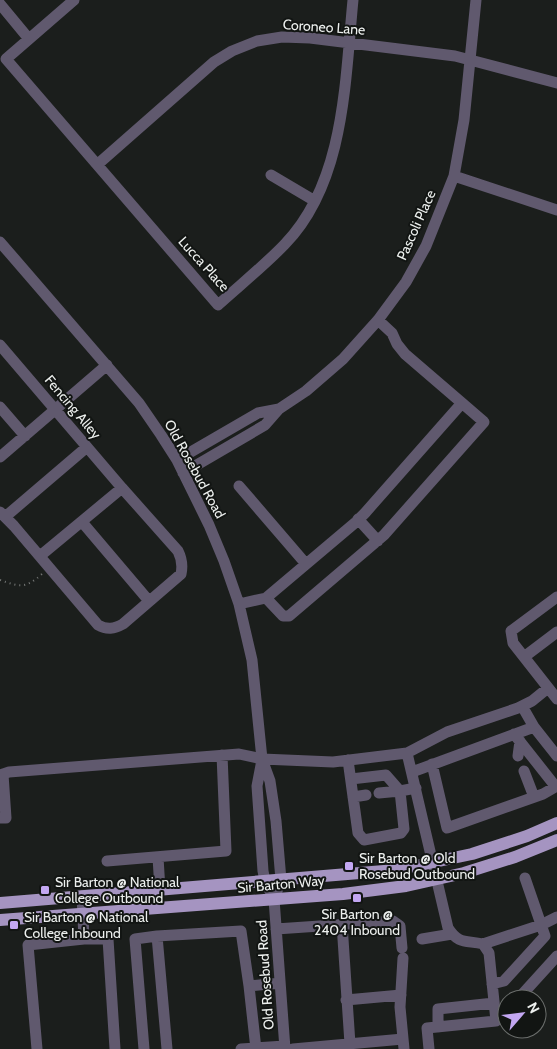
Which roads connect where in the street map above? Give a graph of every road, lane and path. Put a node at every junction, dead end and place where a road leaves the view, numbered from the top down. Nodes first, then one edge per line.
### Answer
1 (74, 0) edge
2 (353, 0) edge
3 (476, 0) edge
4 (0, 4) edge
5 (29, 39) junction
6 (349, 43) junction
7 (470, 59) junction
8 (2, 63) edge
9 (557, 83) edge
10 (98, 164) junction
11 (271, 175) dead end
12 (454, 176) junction
13 (315, 201) junction
14 (557, 210) edge
15 (0, 242) edge
16 (378, 320) junction
17 (0, 345) edge
18 (107, 365) junction
19 (462, 404) junction
20 (0, 407) edge
21 (279, 409) junction
22 (55, 410) junction
23 (25, 436) junction
24 (87, 447) junction
25 (0, 457) edge
26 (176, 460) junction
27 (183, 473) junction
28 (239, 486) dead end
29 (122, 488) junction
30 (2, 515) edge
31 (358, 519) junction
32 (82, 522) junction
33 (378, 541) junction
34 (40, 556) junction
35 (306, 564) junction
36 (49, 568) junction
37 (0, 580) edge
38 (557, 597) edge
39 (266, 598) junction
40 (149, 601) junction
41 (239, 604) junction
42 (557, 632) edge
43 (524, 657) junction
44 (548, 688) junction
45 (557, 699) edge
46 (522, 706) junction
47 (534, 727) junction
48 (517, 738) junction
49 (408, 753) junction
50 (222, 755) junction
51 (518, 756) dead end
52 (557, 756) edge
53 (262, 759) junction
54 (348, 760) junction
55 (432, 764) junction
56 (524, 771) dead end
57 (412, 772) junction
58 (1, 775) edge
59 (351, 779) junction
60 (556, 787) edge
61 (416, 788) junction
62 (400, 791) junction
63 (379, 794) dead end
64 (366, 795) dead end
65 (353, 797) junction
66 (534, 797) junction
67 (0, 818) edge
68 (557, 823) edge
69 (557, 840) edge
70 (158, 857) junction
71 (107, 861) dead end
72 (433, 863) junction
73 (525, 878) dead end
74 (281, 880) junction
75 (436, 880) junction
76 (265, 882) junction
77 (160, 890) junction
78 (82, 896) junction
79 (274, 899) junction
80 (0, 903) edge
81 (83, 915) junction
82 (557, 917) edge
83 (0, 920) edge
84 (342, 924) junction
85 (541, 925) junction
86 (276, 929) junction
87 (452, 934) junction
88 (157, 936) junction
89 (84, 939) junction
90 (422, 939) dead end
91 (483, 944) junction
92 (557, 956) edge
93 (280, 983) junction
94 (492, 984) junction
95 (249, 986) junction
96 (527, 989) edge
97 (401, 995) junction
98 (346, 1000) junction
99 (494, 1003) junction
100 (496, 1021) joint
101 (438, 1027) junction
102 (350, 1044) junction
103 (404, 1044) edge
104 (256, 1048) edge
105 (288, 1048) edge
106 (37, 1049) edge
107 (116, 1049) edge
108 (144, 1049) edge
109 (166, 1049) edge
110 (241, 1049) edge
111 (429, 1049) edge

1 - 5 street
2 - 6 street, Lucca Place
3 - 7 street, Pascoli Place
4 - 5 street
5 - 8 street
6 - 7 street, Coroneo Lane
6 - 10 street, Coroneo Lane
6 - 13 street, Lucca Place
7 - 9 street, Coroneo Lane
7 - 12 street, Pascoli Place
8 - 10 street, Lucca Place
10 - 13 street, Lucca Place
11 - 13 street
12 - 14 street
12 - 16 street, Pascoli Place
15 - 18 street, Old Rosebud Road
16 - 19 street
16 - 21 street, Pascoli Place
17 - 22 street, Fencing Alley
18 - 22 street
18 - 26 street, Old Rosebud Road
19 - 31 street
19 - 33 street
20 - 23 street
21 - 26 street, Pascoli Place
21 - 27 street, Pascoli Place
22 - 23 street
22 - 24 street, Fencing Alley
23 - 25 street
24 - 29 street, Fencing Alley
24 - 30 street
26 - 27 street, Old Rosebud Road
27 - 41 street, Old Rosebud Road
28 - 35 street
29 - 32 street
29 - 40 street, Fencing Alley
30 - 34 street
31 - 33 street
31 - 35 street
32 - 34 street
32 - 40 street
33 - 39 street
34 - 36 street
35 - 39 street
36 - 37 path
36 - 40 street, Fencing Alley
38 - 43 street
39 - 41 street
41 - 53 street, Old Rosebud Road
42 - 43 street
43 - 44 street
44 - 45 street
44 - 46 street
46 - 47 street
46 - 49 street
47 - 48 street
47 - 52 street
48 - 51 street
48 - 55 street
48 - 60 street
49 - 54 street
49 - 57 street
50 - 53 street
50 - 58 street
50 - 70 street
53 - 54 street
53 - 74 street, Old Rosebud Road
53 - 76 street, Old Rosebud Road
54 - 59 street
55 - 57 street
55 - 66 street
56 - 66 street
57 - 61 street
58 - 67 street
59 - 62 street
59 - 65 street
60 - 66 street
61 - 62 street
61 - 72 street
62 - 63 street
62 - 65 street
64 - 65 street
68 - 72 main road, Sir Barton Way
69 - 75 main road, Sir Barton Way
70 - 71 street
70 - 77 street
72 - 74 main road, Sir Barton Way
72 - 75 street
73 - 85 street
74 - 76 main road, Sir Barton Way
74 - 79 street, Old Rosebud Road
75 - 79 main road, Sir Barton Way
75 - 87 street
76 - 77 main road, Sir Barton Way
76 - 79 street, Old Rosebud Road
77 - 78 main road, Sir Barton Way
78 - 80 main road, Sir Barton Way
78 - 81 street
79 - 81 main road, Sir Barton Way
79 - 86 street, Old Rosebud Road
81 - 83 main road, Sir Barton Way
81 - 89 street
82 - 85 street
84 - 86 street
84 - 97 street
84 - 98 street
85 - 91 street
85 - 94 street
86 - 93 street, Old Rosebud Road
87 - 90 street
87 - 91 street
88 - 95 street
88 - 108 street
88 - 109 street
89 - 106 street
89 - 107 street
91 - 94 street
92 - 96 street
93 - 95 street
93 - 105 street, Old Rosebud Road
94 - 99 street
95 - 104 street
97 - 98 street
97 - 103 street
98 - 102 street
99 - 100 street
99 - 101 street
100 - 101 street
101 - 111 street
102 - 103 street
102 - 105 street
104 - 105 street
104 - 110 street

